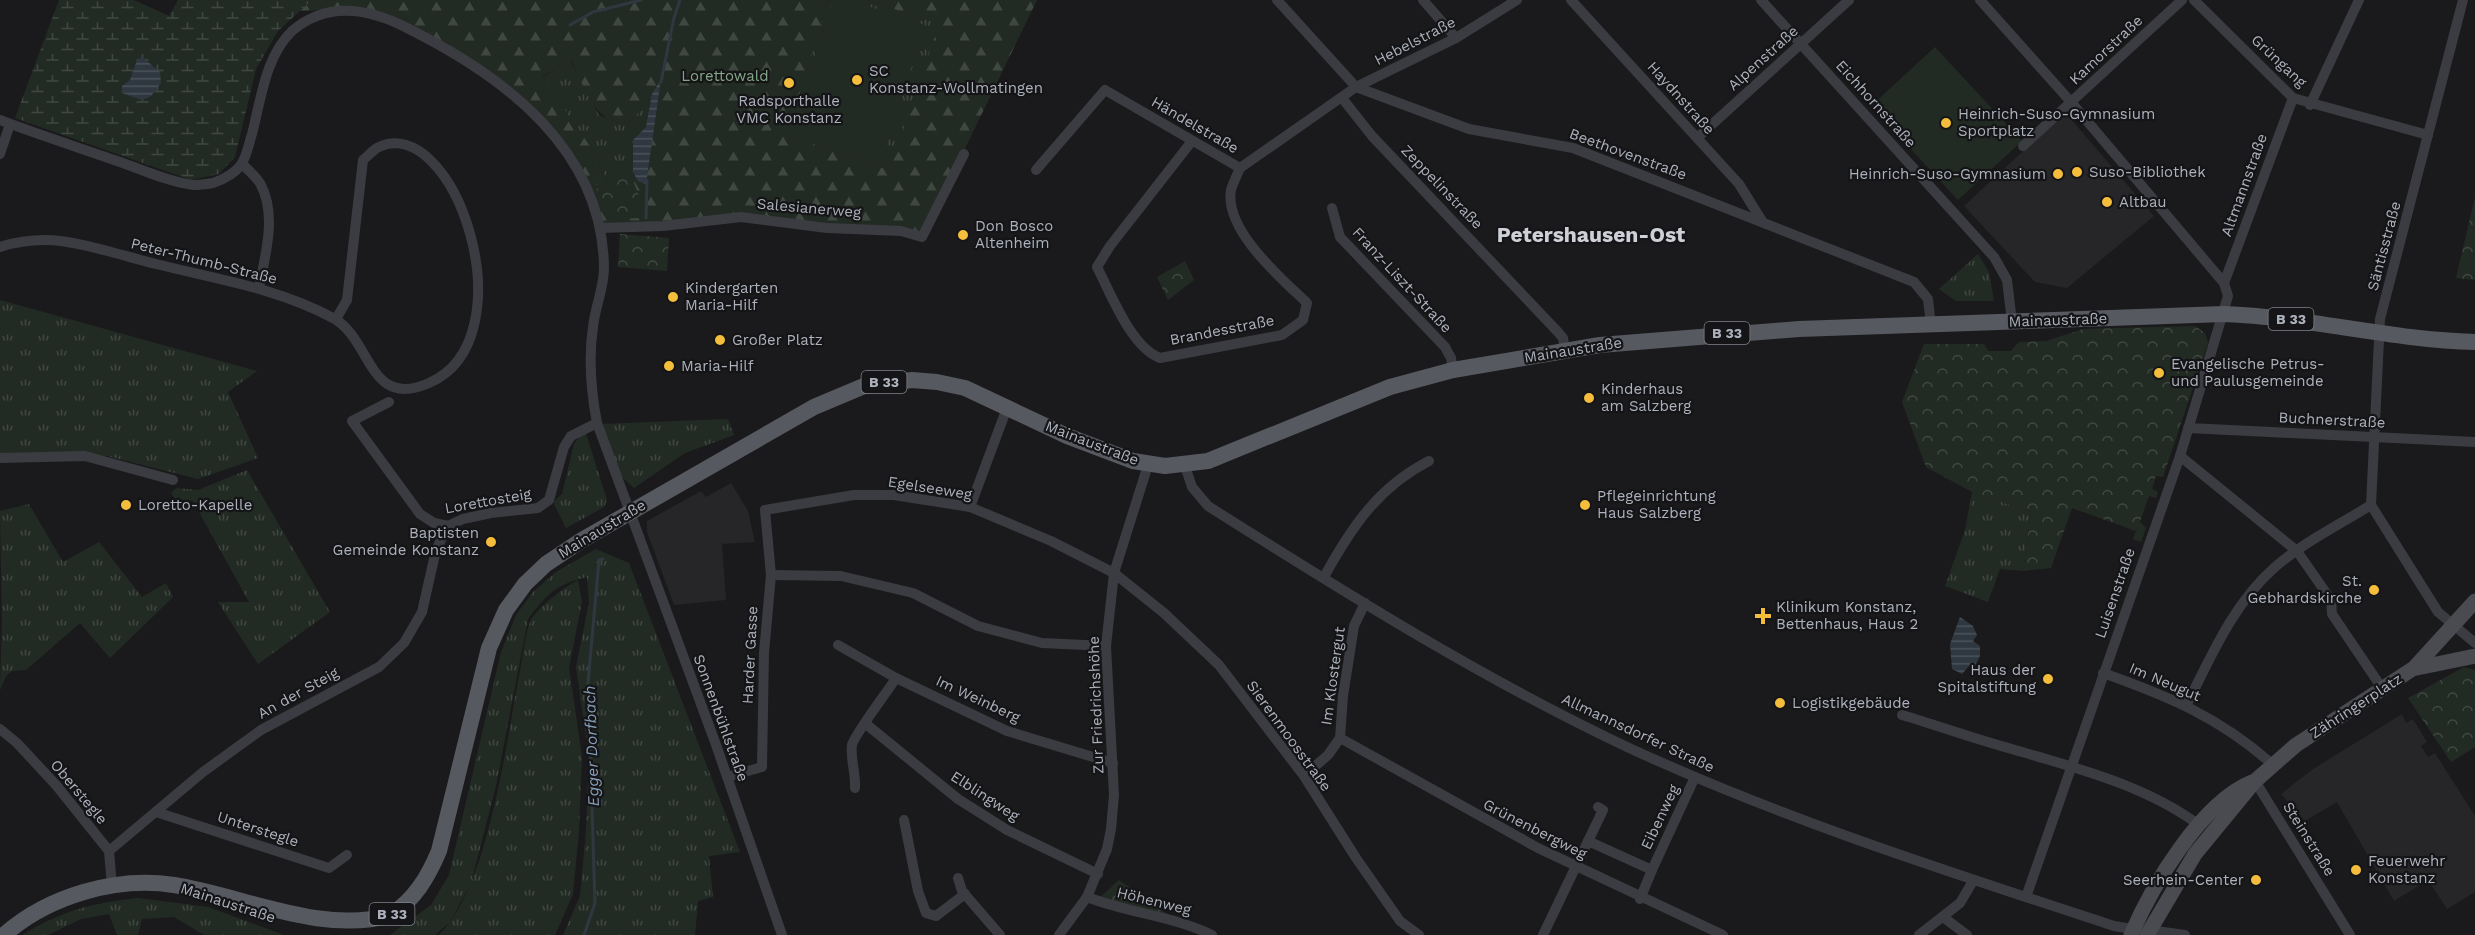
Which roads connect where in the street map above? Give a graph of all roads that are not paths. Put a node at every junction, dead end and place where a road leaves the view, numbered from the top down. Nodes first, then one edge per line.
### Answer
1 (1278, 0) edge
2 (1423, 0) edge
3 (1517, 0) edge
4 (1571, 0) edge
5 (1761, 0) edge
6 (1849, 0) edge
7 (1980, 0) edge
8 (2182, 0) edge
9 (2194, 0) edge
10 (2360, 0) edge
11 (2463, 0) edge
12 (1456, 38) junction
13 (1800, 43) junction
14 (1356, 87) junction
15 (1342, 98) junction
16 (2293, 98) junction
17 (2071, 102) junction
18 (2310, 105) junction
19 (5, 122) edge
20 (2428, 135) junction
21 (1697, 138) junction
22 (1192, 141) junction
23 (2024, 146) dead end
24 (0, 154) edge
25 (964, 154) dead end
26 (242, 164) junction
27 (1240, 168) junction
28 (1036, 170) dead end
29 (1332, 208) dead end
30 (1762, 221) junction
31 (600, 228) junction
32 (1, 243) edge
33 (2224, 283) junction
34 (259, 288) junction
35 (2224, 314) junction
36 (336, 319) junction
37 (2012, 322) junction
38 (1930, 325) junction
39 (2379, 332) junction
40 (2475, 342) edge
41 (1565, 351) junction
42 (1453, 370) junction
43 (390, 402) dead end
44 (1007, 408) junction
45 (597, 423) junction
46 (2188, 428) junction
47 (2373, 437) junction
48 (2475, 442) edge
49 (2180, 456) junction
50 (0, 458) edge
51 (1429, 461) dead end
52 (1148, 465) junction
53 (1185, 466) junction
54 (173, 480) dead end
55 (2371, 505) junction
56 (970, 507) junction
57 (765, 510) joint
58 (629, 513) junction
59 (448, 526) junction
60 (2297, 551) junction
61 (1114, 573) junction
62 (771, 575) junction
63 (1324, 578) junction
64 (2475, 601) edge
65 (1365, 603) junction
66 (2453, 625) junction
67 (2475, 643) edge
68 (838, 645) dead end
69 (1106, 646) junction
70 (2475, 656) edge
71 (2414, 669) junction
72 (2103, 673) junction
73 (897, 678) junction
74 (2382, 688) junction
75 (2187, 704) junction
76 (1902, 715) dead end
77 (866, 724) junction
78 (0, 729) edge
79 (1340, 738) junction
80 (1113, 763) junction
81 (2272, 764) junction
82 (2070, 767) junction
83 (1304, 776) junction
84 (727, 777) junction
85 (1695, 777) junction
86 (2254, 781) junction
87 (855, 788) dead end
88 (1599, 807) dead end
89 (156, 812) junction
90 (904, 820) dead end
91 (2199, 825) junction
92 (1588, 841) junction
93 (109, 851) junction
94 (347, 855) dead end
95 (1575, 867) junction
96 (1652, 870) junction
97 (1098, 874) junction
98 (958, 878) dead end
99 (1973, 881) junction
100 (112, 886) junction
101 (965, 894) junction
102 (1087, 897) junction
103 (2025, 897) junction
104 (1640, 899) junction
105 (2337, 913) junction
106 (1943, 917) junction
107 (2140, 932) edge
108 (4, 935) edge
109 (782, 935) edge
110 (1000, 935) edge
111 (1059, 935) edge
112 (1212, 935) edge
113 (1419, 935) edge
114 (1543, 935) edge
115 (1723, 935) edge
116 (1919, 935) edge
117 (1967, 935) edge
118 (2185, 935) edge
119 (2343, 935) edge
120 (2350, 935) edge

1 - 14 street, Beethovenstraße
2 - 12 street
3 - 12 street, Hebelstraße
4 - 21 street, Haydnstraße
5 - 13 street, Eichhornstraße
6 - 13 street, Alpenstraße
7 - 17 street
8 - 17 street, Kamorstraße
9 - 16 street, Grüngang
10 - 18 street
11 - 20 street, Säntisstraße
12 - 14 street, Hebelstraße
13 - 21 street, Alpenstraße
13 - 37 street, Eichhornstraße
14 - 15 street, Händelstraße
14 - 30 street, Beethovenstraße
15 - 27 street, Händelstraße
15 - 41 street, Zeppelinstraße
16 - 18 street, Grüngang
16 - 33 street, Altmannstraße
17 - 23 street, Kamorstraße
17 - 33 street
18 - 20 street, Grüngang
19 - 24 street
19 - 26 street
20 - 39 street, Säntisstraße
21 - 30 street, Haydnstraße
22 - 27 street, Händelstraße
22 - 27 street, Brandesstraße
22 - 28 street, Händelstraße
25 - 31 street, Salesianerweg
26 - 31 street, Sonnenbühlstraße
26 - 34 street
29 - 42 street, Franz-Liszt-Straße
30 - 38 street, Beethovenstraße
31 - 45 street, Sonnenbühlstraße
32 - 34 street, Peter-Thumb-Straße
33 - 35 street, Luisenstraße
34 - 36 street, Peter-Thumb-Straße
35 - 37 main road, Mainaustraße / B 33
35 - 39 main road, Mainaustraße / B 33
35 - 46 street, Luisenstraße
36 - 36 street, Peter-Thumb-Straße
37 - 38 main road, Mainaustraße / B 33
38 - 41 main road, Mainaustraße / B 33
39 - 40 main road, Mainaustraße / B 33
39 - 47 street, Säntisstraße
41 - 42 main road, Mainaustraße / B 33
42 - 53 main road, Mainaustraße / B 33
43 - 59 street, Lorettosteig
44 - 52 main road, Mainaustraße / B 33
44 - 56 street
44 - 58 main road, Mainaustraße / B 33
45 - 58 street, Sonnenbühlstraße
45 - 59 street, Lorettosteig
46 - 47 street, Buchnerstraße
46 - 49 street, Luisenstraße
47 - 48 street, Buchnerstraße
47 - 55 street, Säntisstraße
49 - 60 street
49 - 72 street, Luisenstraße
50 - 54 street
51 - 63 street
52 - 53 main road, Mainaustraße / B 33
52 - 61 street, Zur Friedrichshöhe
53 - 63 street, Allmannsdorfer Straße
55 - 60 street
55 - 66 street
56 - 57 street, Egelseeweg
56 - 61 street, Egelseeweg
57 - 62 street, Harder Gasse
58 - 84 street, Sonnenbühlstraße
58 - 100 main road, Mainaustraße / B 33
59 - 89 street, An der Steig
60 - 74 street
60 - 75 street
61 - 69 street, Zur Friedrichshöhe
61 - 83 street, Sierenmoosstraße
62 - 69 street
62 - 84 street, Harder Gasse
63 - 65 street, Allmannsdorfer Straße
64 - 66 main road, Zähringerplatz
65 - 79 street, Im Klostergut
65 - 85 street, Allmannsdorfer Straße
66 - 67 street
66 - 71 main road, Zähringerplatz
68 - 73 street, Im Weinberg
69 - 80 street, Zur Friedrichshöhe
70 - 71 main road
71 - 74 main road, Zähringerplatz
72 - 75 street, Im Neugut
72 - 82 street, Luisenstraße
73 - 77 street
73 - 80 street, Im Weinberg
74 - 81 main road, Zähringerplatz
75 - 81 street, Im Neugut
76 - 82 street
77 - 87 street
77 - 97 street, Elblingweg
78 - 93 street, Oberstegle
79 - 83 street, Im Klostergut
79 - 95 street, Grünenbergweg
80 - 97 street, Zur Friedrichshöhe
81 - 86 main road, Zähringerplatz
82 - 91 street
82 - 103 street, Luisenstraße
83 - 113 street, Sierenmoosstraße
84 - 109 street, Sonnenbühlstraße
85 - 96 street, Eibenweg
85 - 99 street, Allmannsdorfer Straße
86 - 91 main road, Zähringerplatz
86 - 105 street, Steinstraße
86 - 107 main road, Zähringerplatz
88 - 92 street
89 - 93 street, An der Steig
89 - 94 street, Unterstegle
90 - 101 street
91 - 107 main road, Zähringerplatz
92 - 95 street
92 - 96 street
93 - 100 street
95 - 104 street, Grünenbergweg
95 - 114 street
96 - 104 street, Eibenweg
97 - 102 street, Zur Friedrichshöhe
98 - 101 street
99 - 103 street, Allmannsdorfer Straße
99 - 106 street
100 - 108 main road, Mainaustraße / B 33
101 - 110 street
102 - 111 street, Zur Friedrichshöhe
102 - 112 street, Höhenweg
103 - 107 street, Allmannsdorfer Straße
104 - 115 street, Grünenbergweg
105 - 119 street, Steinstraße
105 - 120 street, Steinstraße
106 - 116 street
106 - 117 street
107 - 118 street, Allmannsdorfer Straße

